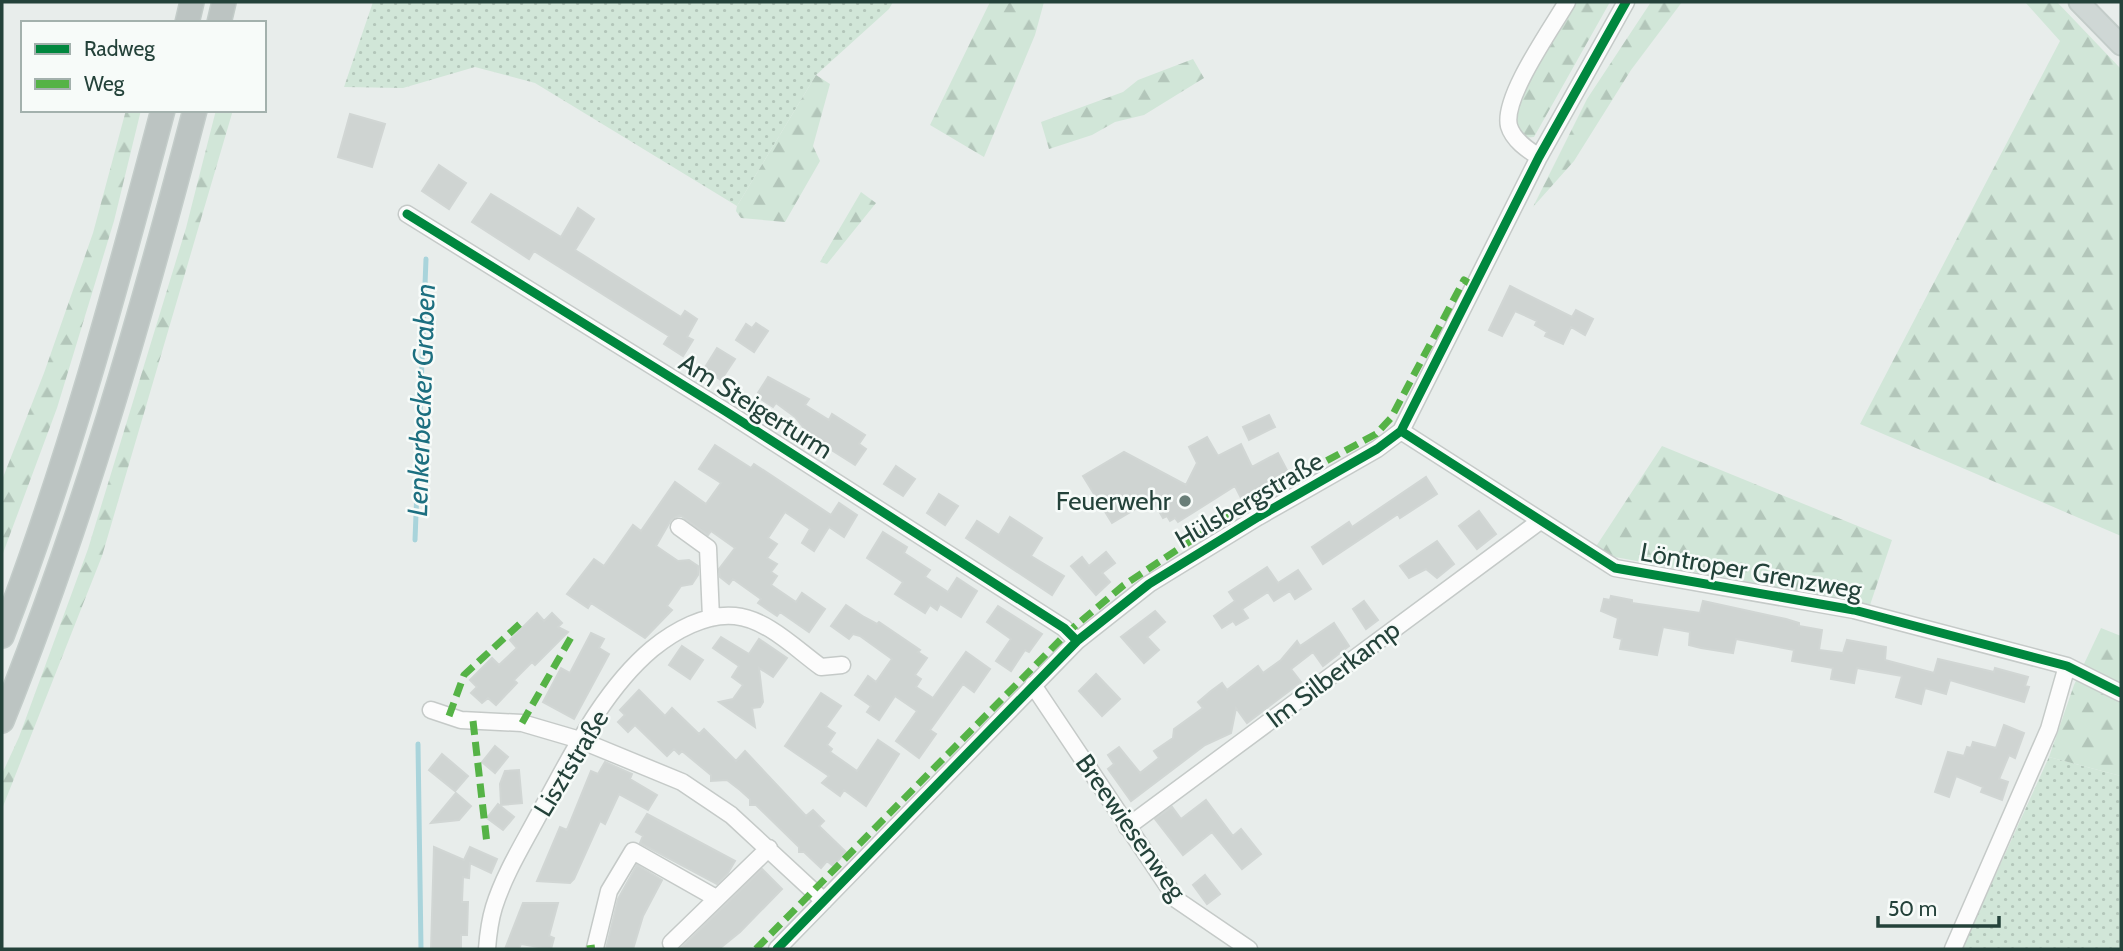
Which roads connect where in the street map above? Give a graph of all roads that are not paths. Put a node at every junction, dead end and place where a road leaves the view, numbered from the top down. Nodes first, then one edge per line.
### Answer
1 (192, 2) edge
2 (224, 2) edge
3 (1567, 2) edge
4 (1626, 2) edge
5 (2079, 2) edge
6 (187, 21) edge
7 (219, 21) edge
8 (2121, 45) edge
9 (162, 112) edge
10 (194, 112) edge
11 (1539, 157) junction
12 (407, 214) dead end
13 (1401, 431) junction
14 (1540, 521) junction
15 (679, 527) dead end
16 (711, 618) junction
17 (2, 636) edge
18 (1077, 641) junction
19 (842, 664) dead end
20 (2067, 666) junction
21 (1033, 685) junction
22 (2121, 693) edge
23 (431, 710) dead end
24 (2, 721) edge
25 (580, 740) junction
26 (1127, 827) junction
27 (769, 848) junction
28 (716, 898) junction
29 (824, 901) junction
30 (671, 943) dead end
31 (595, 948) edge
32 (487, 949) edge
33 (777, 949) edge
34 (1249, 949) edge
35 (1953, 949) edge

1 - 6 highway
2 - 7 highway
3 - 11 street
4 - 11 street, Hülsbergstraße
5 - 8 main road
9 - 17 highway
10 - 24 highway
11 - 13 street, Hülsbergstraße
12 - 18 street, Am Steigerturm
13 - 14 street, Löntroper Grenzweg
13 - 18 street, Hülsbergstraße
14 - 20 street, Löntroper Grenzweg
14 - 26 street, Im Silberkamp
15 - 16 street
16 - 19 street, Lisztstraße
16 - 25 street, Lisztstraße
18 - 21 street, Hülsbergstraße
20 - 22 street, Löntroper Grenzweg
20 - 35 street
21 - 26 street, Breewiesenweg
21 - 29 street, Hülsbergstraße
23 - 25 street
25 - 27 street
25 - 32 street, Lisztstraße
26 - 34 street, Breewiesenweg
27 - 28 street
27 - 29 street
28 - 30 street
28 - 31 street
29 - 33 street, Hülsbergstraße

